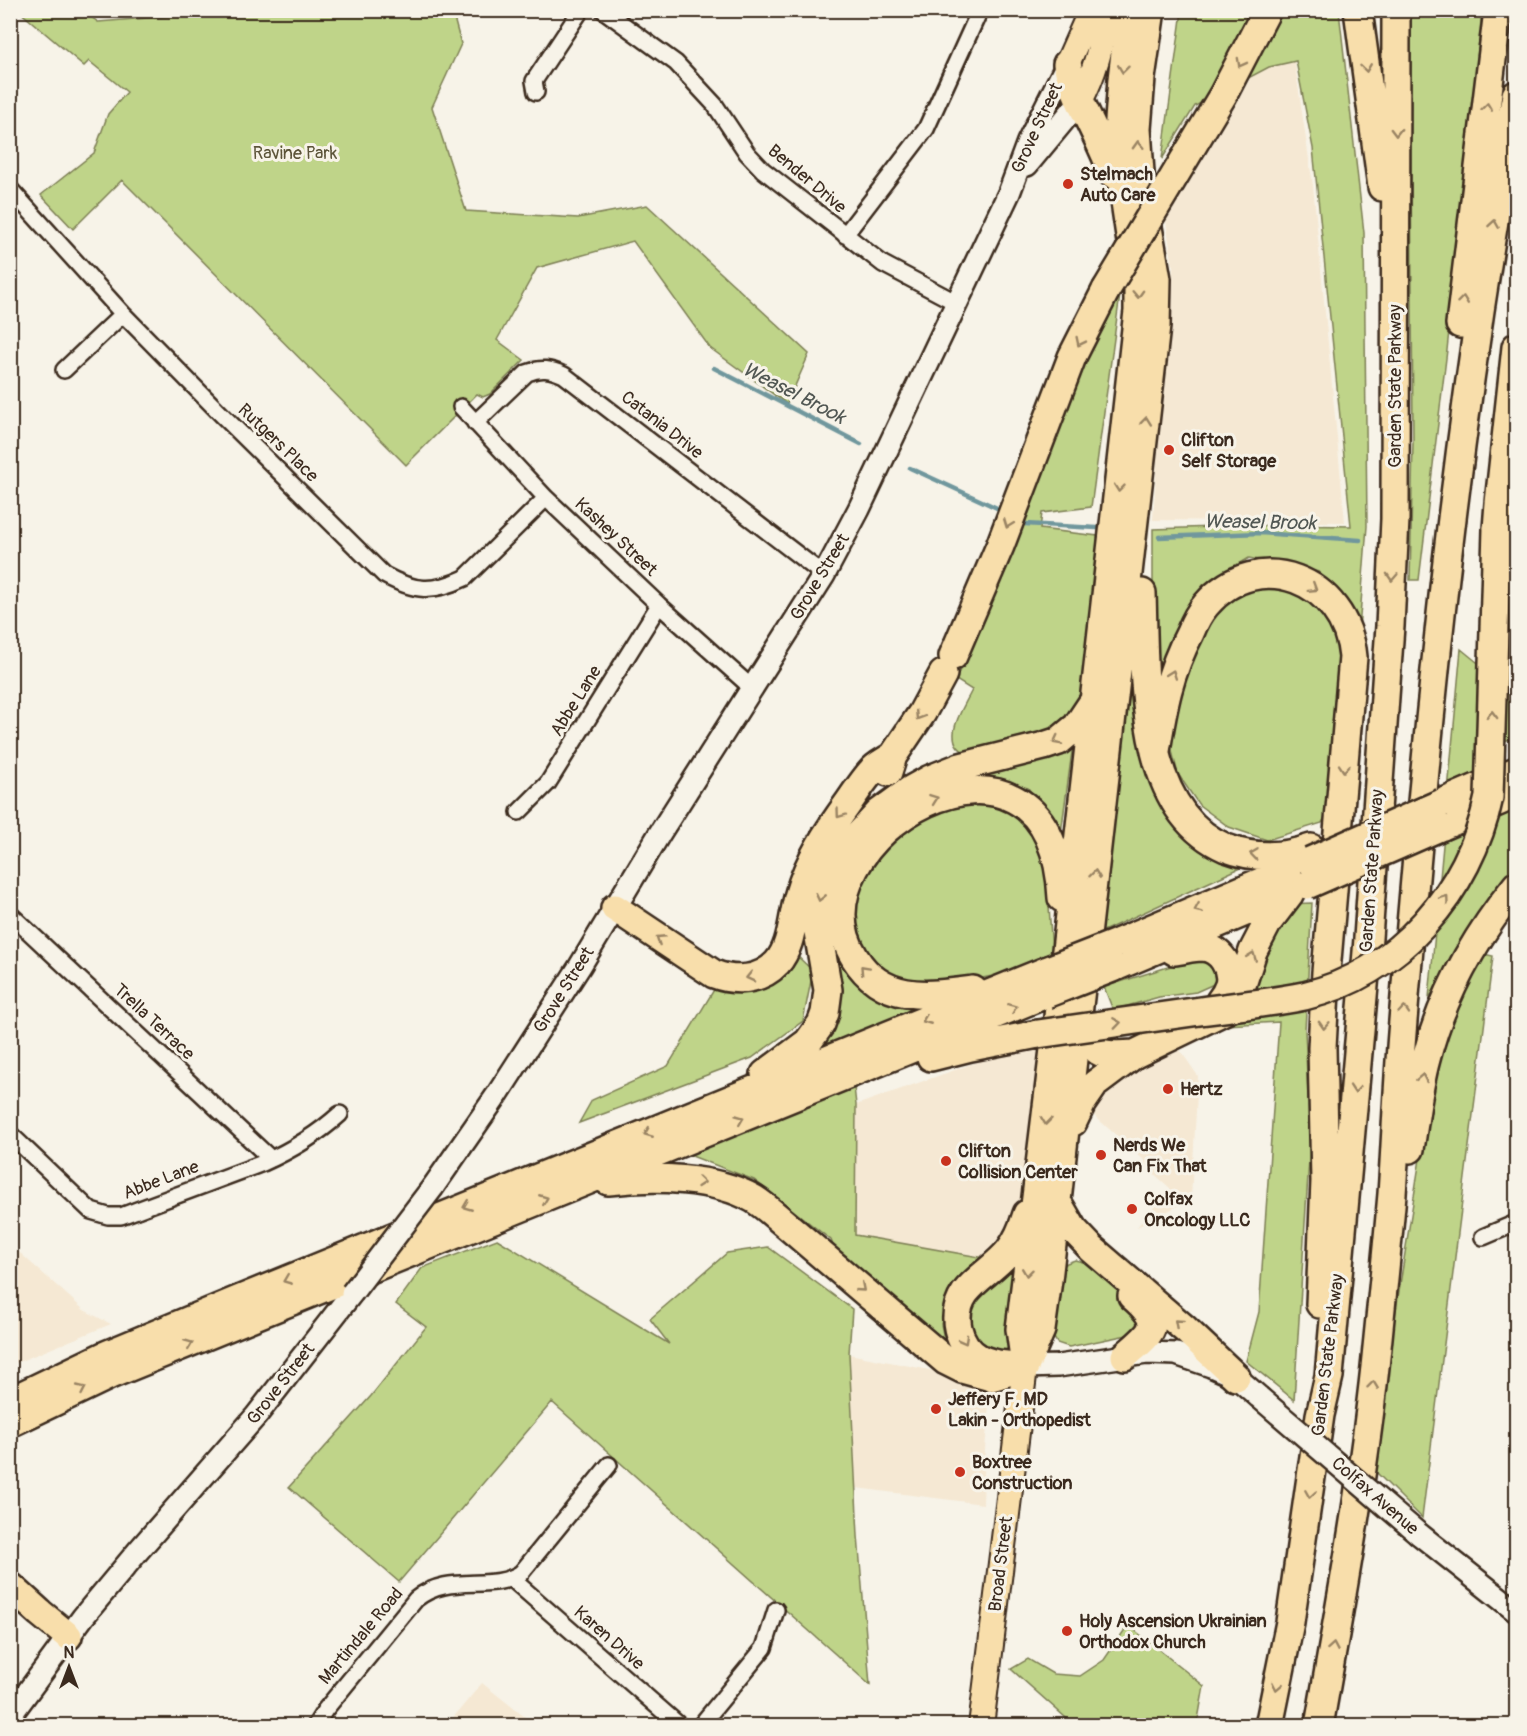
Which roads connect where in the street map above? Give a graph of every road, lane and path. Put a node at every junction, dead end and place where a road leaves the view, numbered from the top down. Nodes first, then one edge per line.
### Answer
1 (581, 10) edge
2 (603, 10) edge
3 (980, 10) edge
4 (1091, 10) edge
5 (1107, 10) edge
6 (1130, 10) edge
7 (1151, 10) edge
8 (1267, 10) edge
9 (1358, 10) edge
10 (1396, 10) edge
11 (1498, 10) edge
12 (1067, 64) junction
13 (536, 92) dead end
14 (1516, 95) edge
15 (1080, 101) junction
16 (10, 189) edge
17 (1009, 193) junction
18 (1127, 215) junction
19 (845, 235) junction
20 (1395, 274) junction
21 (957, 303) junction
22 (123, 314) junction
23 (1516, 347) edge
24 (64, 370) dead end
25 (461, 407) dead end
26 (476, 423) junction
27 (1138, 493) junction
28 (546, 498) junction
29 (824, 575) junction
30 (659, 605) junction
31 (752, 688) junction
32 (1095, 698) junction
33 (1156, 751) junction
34 (893, 756) junction
35 (1516, 771) edge
36 (1516, 794) edge
37 (519, 812) dead end
38 (1441, 815) junction
39 (831, 865) junction
40 (1305, 872) junction
41 (1416, 881) junction
42 (1516, 886) edge
43 (615, 908) junction
44 (10, 915) edge
45 (1123, 956) junction
46 (1053, 974) junction
47 (1019, 982) junction
48 (1079, 1018) junction
49 (1209, 1018) junction
50 (1135, 1054) junction
51 (784, 1102) junction
52 (340, 1114) dead end
53 (692, 1115) junction
54 (10, 1134) edge
55 (1053, 1146) junction
56 (271, 1159) junction
57 (580, 1185) junction
58 (1392, 1194) junction
59 (1058, 1203) junction
60 (1516, 1223) edge
61 (1483, 1237) dead end
62 (1048, 1280) junction
63 (1125, 1356) junction
64 (1025, 1367) junction
65 (1236, 1377) junction
66 (10, 1401) edge
67 (46, 1405) junction
68 (1320, 1415) junction
69 (10, 1423) edge
70 (10, 1438) edge
71 (609, 1465) dead end
72 (512, 1579) junction
73 (10, 1586) edge
74 (776, 1610) dead end
75 (1516, 1611) edge
76 (68, 1636) junction
77 (10, 1716) edge
78 (315, 1725) edge
79 (680, 1725) edge
80 (700, 1725) edge
81 (981, 1725) edge
82 (1269, 1725) edge
83 (1318, 1725) edge

1 - 13 street
2 - 19 street, Bender Drive
3 - 19 street
4 - 12 main road
5 - 15 main road
6 -> 18 highway
27 -> 7 highway
8 -> 34 highway, bridge
9 -> 20 highway
10 -> 20 highway, Garden State Parkway
41 -> 11 highway
12 - 15 highway
12 - 17 street, Grove Street
41 -> 14 highway
15 - 17 street, Grove Street
15 - 18 highway
16 - 22 street, Rutgers Place
17 - 21 street, Grove Street
18 -> 32 highway
19 - 21 street, Bender Drive
20 -> 68 highway, Garden State Parkway
21 - 29 street, Grove Street
22 - 24 street
22 - 28 street, Rutgers Place
51 -> 23 highway, bridge
25 - 26 street, Kashey Street
26 - 28 street, Kashey Street
26 - 29 street, Catania Drive
27 - 33 highway
48 -> 27 highway
28 - 30 street, Kashey Street
29 - 31 street, Grove Street
30 - 31 street, Kashey Street
30 - 37 street, Abbe Lane
31 - 43 street, Grove Street
32 -> 39 highway
32 - 46 highway
40 -> 33 highway
33 -> 68 highway
34 - 39 highway
34 -> 43 highway
35 - 38 highway
36 - 38 highway
38 - 40 highway, bridge
39 -> 53 highway
40 -> 45 highway
40 - 45 highway
49 -> 40 highway
58 -> 41 highway
58 -> 42 highway
43 - 76 street, Grove Street, bridge
44 - 56 street, Trella Terrace
45 - 46 highway, bridge
45 - 49 highway
46 - 47 highway
47 -> 46 highway
51 -> 46 highway
46 -> 55 highway
47 -> 53 highway
48 - 50 highway
48 - 55 highway
49 - 50 highway
50 - 55 highway
57 -> 51 highway
52 - 56 street, Abbe Lane
53 -> 66 highway
54 - 56 street, Abbe Lane
55 - 59 highway
55 -> 64 highway
55 -> 64 highway
57 -> 64 highway
67 -> 57 highway
83 -> 58 highway
59 - 62 highway
65 -> 59 highway
60 - 61 street
62 - 63 highway
62 - 64 highway
63 - 64 street, Colfax Avenue
63 - 65 street, Colfax Avenue
64 - 81 main road, Broad Street
65 - 75 street, Colfax Avenue, bridge
67 - 69 highway
67 - 70 highway
68 -> 82 highway, Garden State Parkway
71 - 72 street
72 - 78 street, Martindale Road
72 - 79 street, Karen Drive
73 - 76 highway
74 - 80 street
76 - 77 street, Grove Street

